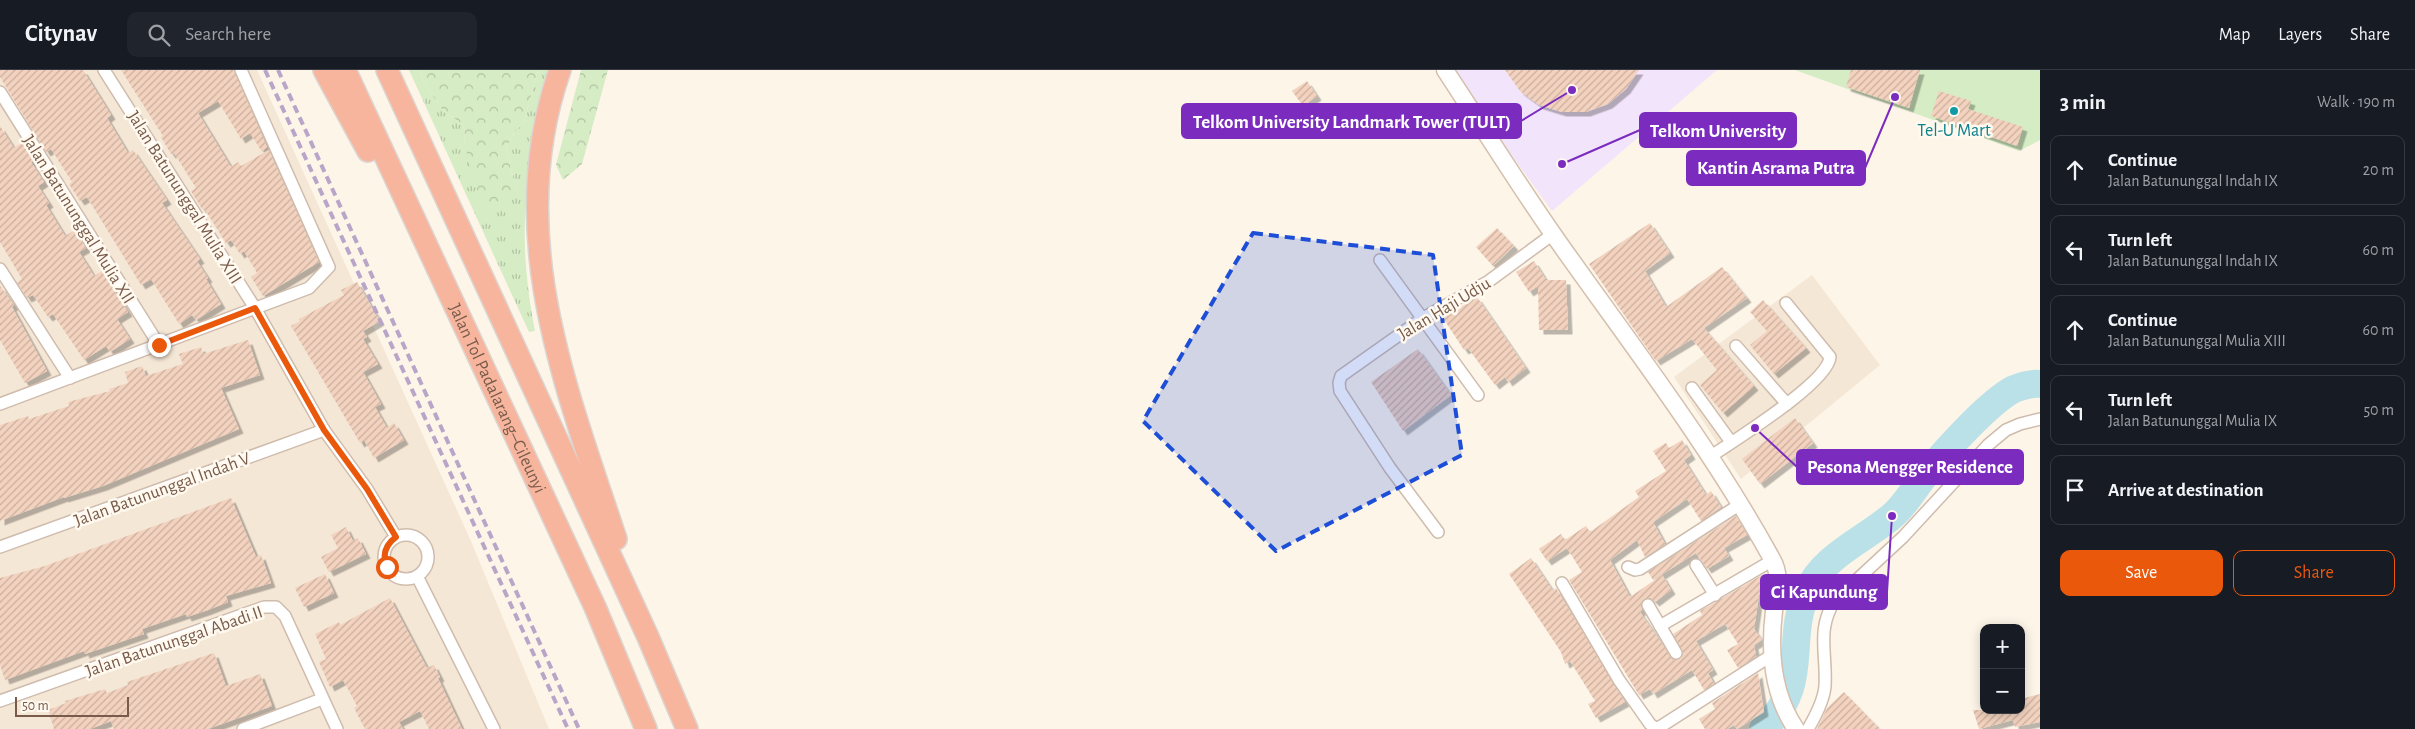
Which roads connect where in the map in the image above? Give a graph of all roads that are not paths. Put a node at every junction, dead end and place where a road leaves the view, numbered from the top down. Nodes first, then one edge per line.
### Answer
1 (104, 70) edge
2 (241, 70) edge
3 (324, 70) edge
4 (345, 70) edge
5 (386, 70) edge
6 (560, 70) edge
7 (1445, 70) edge
8 (0, 92) edge
9 (414, 219) junction
10 (1553, 234) junction
11 (1380, 260) dead end
12 (0, 268) edge
13 (1786, 303) dead end
14 (255, 308) junction
15 (1423, 318) junction
16 (159, 345) junction
17 (1736, 346) dead end
18 (70, 378) junction
19 (1692, 388) dead end
20 (1478, 395) dead end
21 (0, 404) edge
22 (1787, 404) junction
23 (2040, 420) edge
24 (324, 430) junction
25 (1731, 442) junction
26 (1710, 456) junction
27 (1739, 505) junction
28 (1438, 532) dead end
29 (396, 537) junction
30 (0, 547) edge
31 (1773, 560) junction
32 (1696, 565) dead end
33 (1628, 568) dead end
34 (417, 576) junction
35 (1562, 583) dead end
36 (1715, 595) junction
37 (1648, 605) dead end
38 (1660, 626) junction
39 (648, 637) junction
40 (1676, 653) dead end
41 (1772, 655) junction
42 (322, 699) junction
43 (0, 701) edge
44 (1803, 728) edge
45 (243, 729) edge
46 (337, 729) edge
47 (494, 729) edge
48 (646, 729) edge
49 (687, 729) edge

1 - 14 street, Jalan Batununggal Mulia XIII
2 - 14 street
3 - 9 highway
4 - 9 highway, Jalan Tol Padalarang–Cileunyi
5 - 39 highway, Jalan Tol Padalarang–Cileunyi
6 - 39 highway
7 - 10 street
8 - 16 street, Jalan Batununggal Mulia XII
9 - 48 highway, Jalan Tol Padalarang–Cileunyi
10 - 15 street, Jalan Haji Udju
10 - 26 street
11 - 15 street
12 - 18 street
13 - 22 street
14 - 16 street
14 - 24 street, Jalan Batununggal Mulia XIII
15 - 20 street
15 - 28 street, Jalan Haji Udju
16 - 18 street
17 - 22 street
18 - 21 street
19 - 25 street
22 - 25 street
23 - 44 street
24 - 29 street, Jalan Batununggal Mulia XIII
24 - 30 street, Jalan Batununggal Indah V
25 - 26 street
26 - 27 street
27 - 31 street
27 - 33 street
29 - 34 street
29 - 34 street
31 - 36 street
31 - 41 street
32 - 36 street
34 - 47 street
35 - 41 street
36 - 38 street
37 - 38 street
38 - 40 street
39 - 49 highway, Jalan Tol Padalarang–Cileunyi
41 - 44 street
42 - 43 street, Jalan Batununggal Abadi II
42 - 45 street
42 - 46 street, Jalan Batununggal Abadi II

